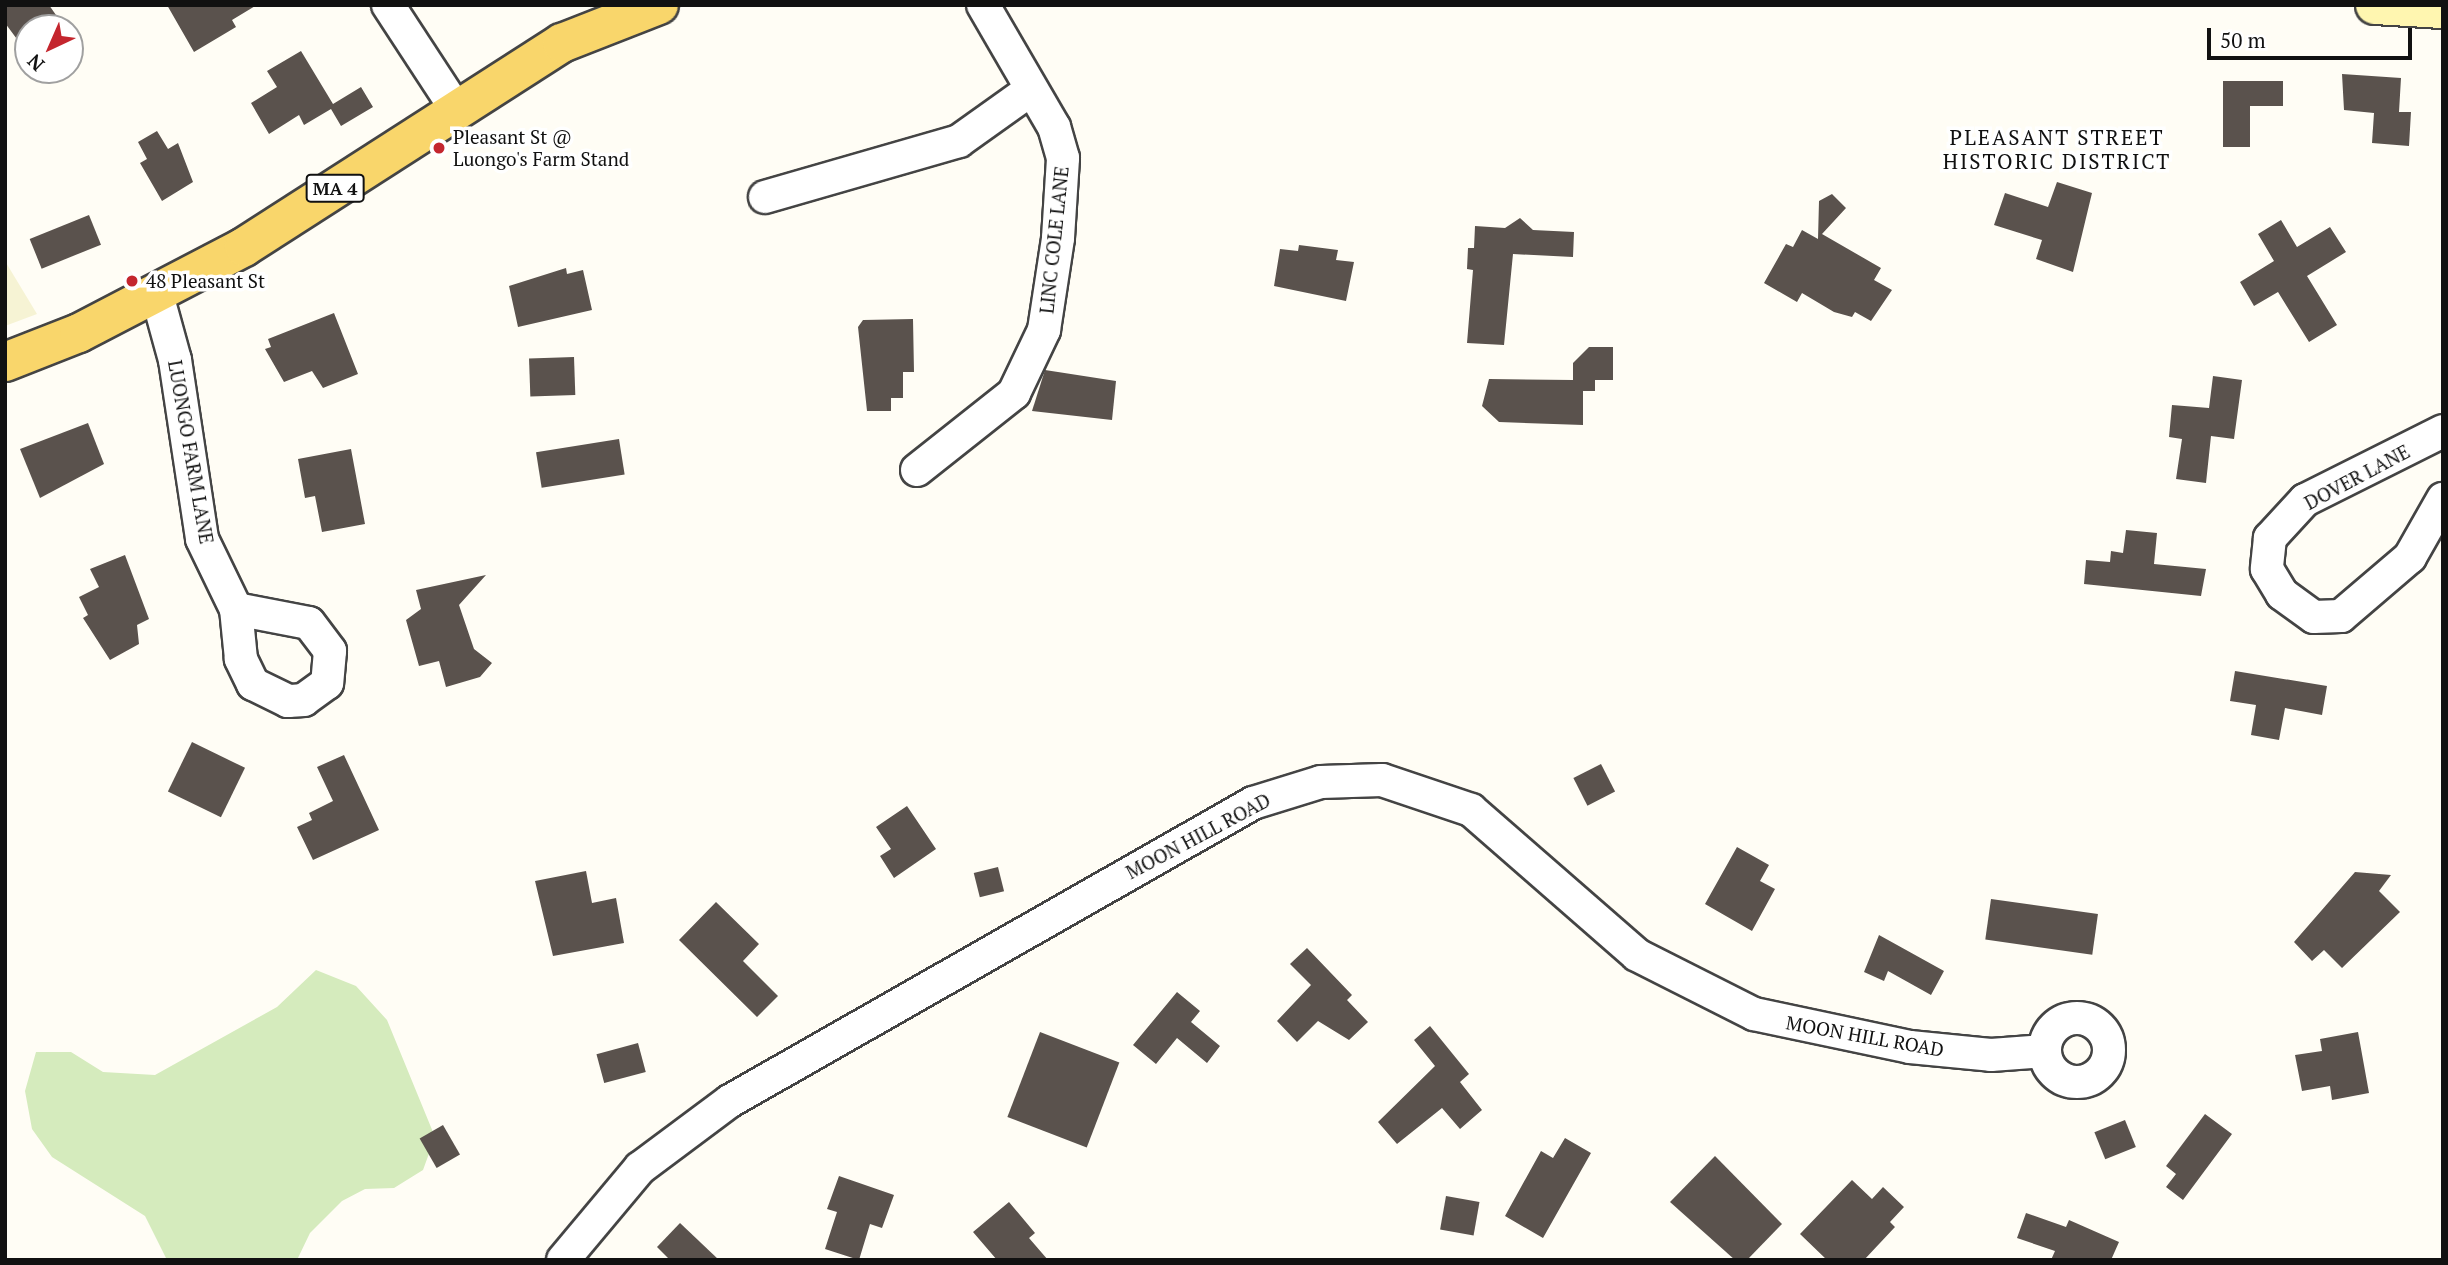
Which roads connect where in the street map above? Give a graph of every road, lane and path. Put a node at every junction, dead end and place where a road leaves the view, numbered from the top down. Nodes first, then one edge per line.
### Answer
1 (388, 5) edge
2 (659, 5) edge
3 (984, 5) edge
4 (2375, 5) edge
5 (2443, 9) edge
6 (1029, 91) junction
7 (457, 113) junction
8 (765, 197) dead end
9 (156, 291) junction
10 (5, 362) edge
11 (2443, 431) edge
12 (917, 470) dead end
13 (2443, 499) edge
14 (236, 609) dead end
15 (2045, 1051) dead end
16 (563, 1260) edge

1 - 7 street
2 - 7 main road, MA 4
3 - 6 street, LINC COLE LANE
4 - 5 street
6 - 8 street
6 - 12 street, LINC COLE LANE
7 - 9 main road, MA 4
9 - 10 main road, MA 4
9 - 14 street, LUONGO FARM LANE
11 - 13 street, DOVER LANE
15 - 16 street, MOON HILL ROAD

